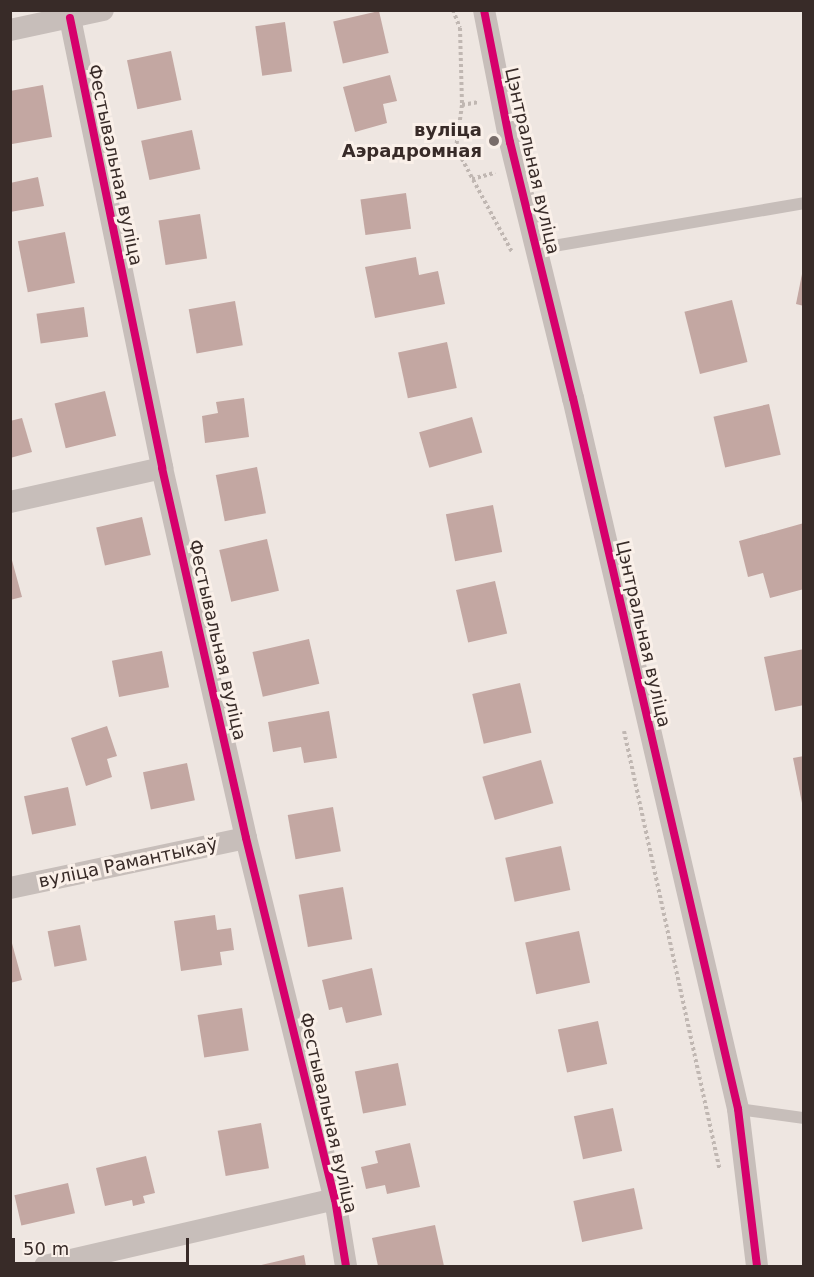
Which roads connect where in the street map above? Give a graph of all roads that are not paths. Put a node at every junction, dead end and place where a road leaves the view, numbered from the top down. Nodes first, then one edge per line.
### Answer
1 (103, 10) edge
2 (484, 10) edge
3 (70, 18) junction
4 (10, 30) edge
5 (804, 203) edge
6 (536, 249) junction
7 (162, 468) junction
8 (10, 502) edge
9 (246, 838) junction
10 (10, 888) edge
11 (738, 1109) junction
12 (804, 1118) edge
13 (335, 1199) junction
14 (45, 1266) edge
15 (346, 1266) edge
16 (757, 1266) edge

1 - 3 street
2 - 6 street, Цэнтральная вуліца
3 - 4 street
3 - 7 street, Фестывальная вуліца
5 - 6 lane
6 - 11 street, Цэнтральная вуліца
7 - 8 street
7 - 9 street, Фестывальная вуліца
9 - 10 street, вуліца Рамантыкаў
9 - 13 street, Фестывальная вуліца
11 - 12 lane
11 - 16 street, Цэнтральная вуліца
13 - 14 street
13 - 15 street, Фестывальная вуліца

